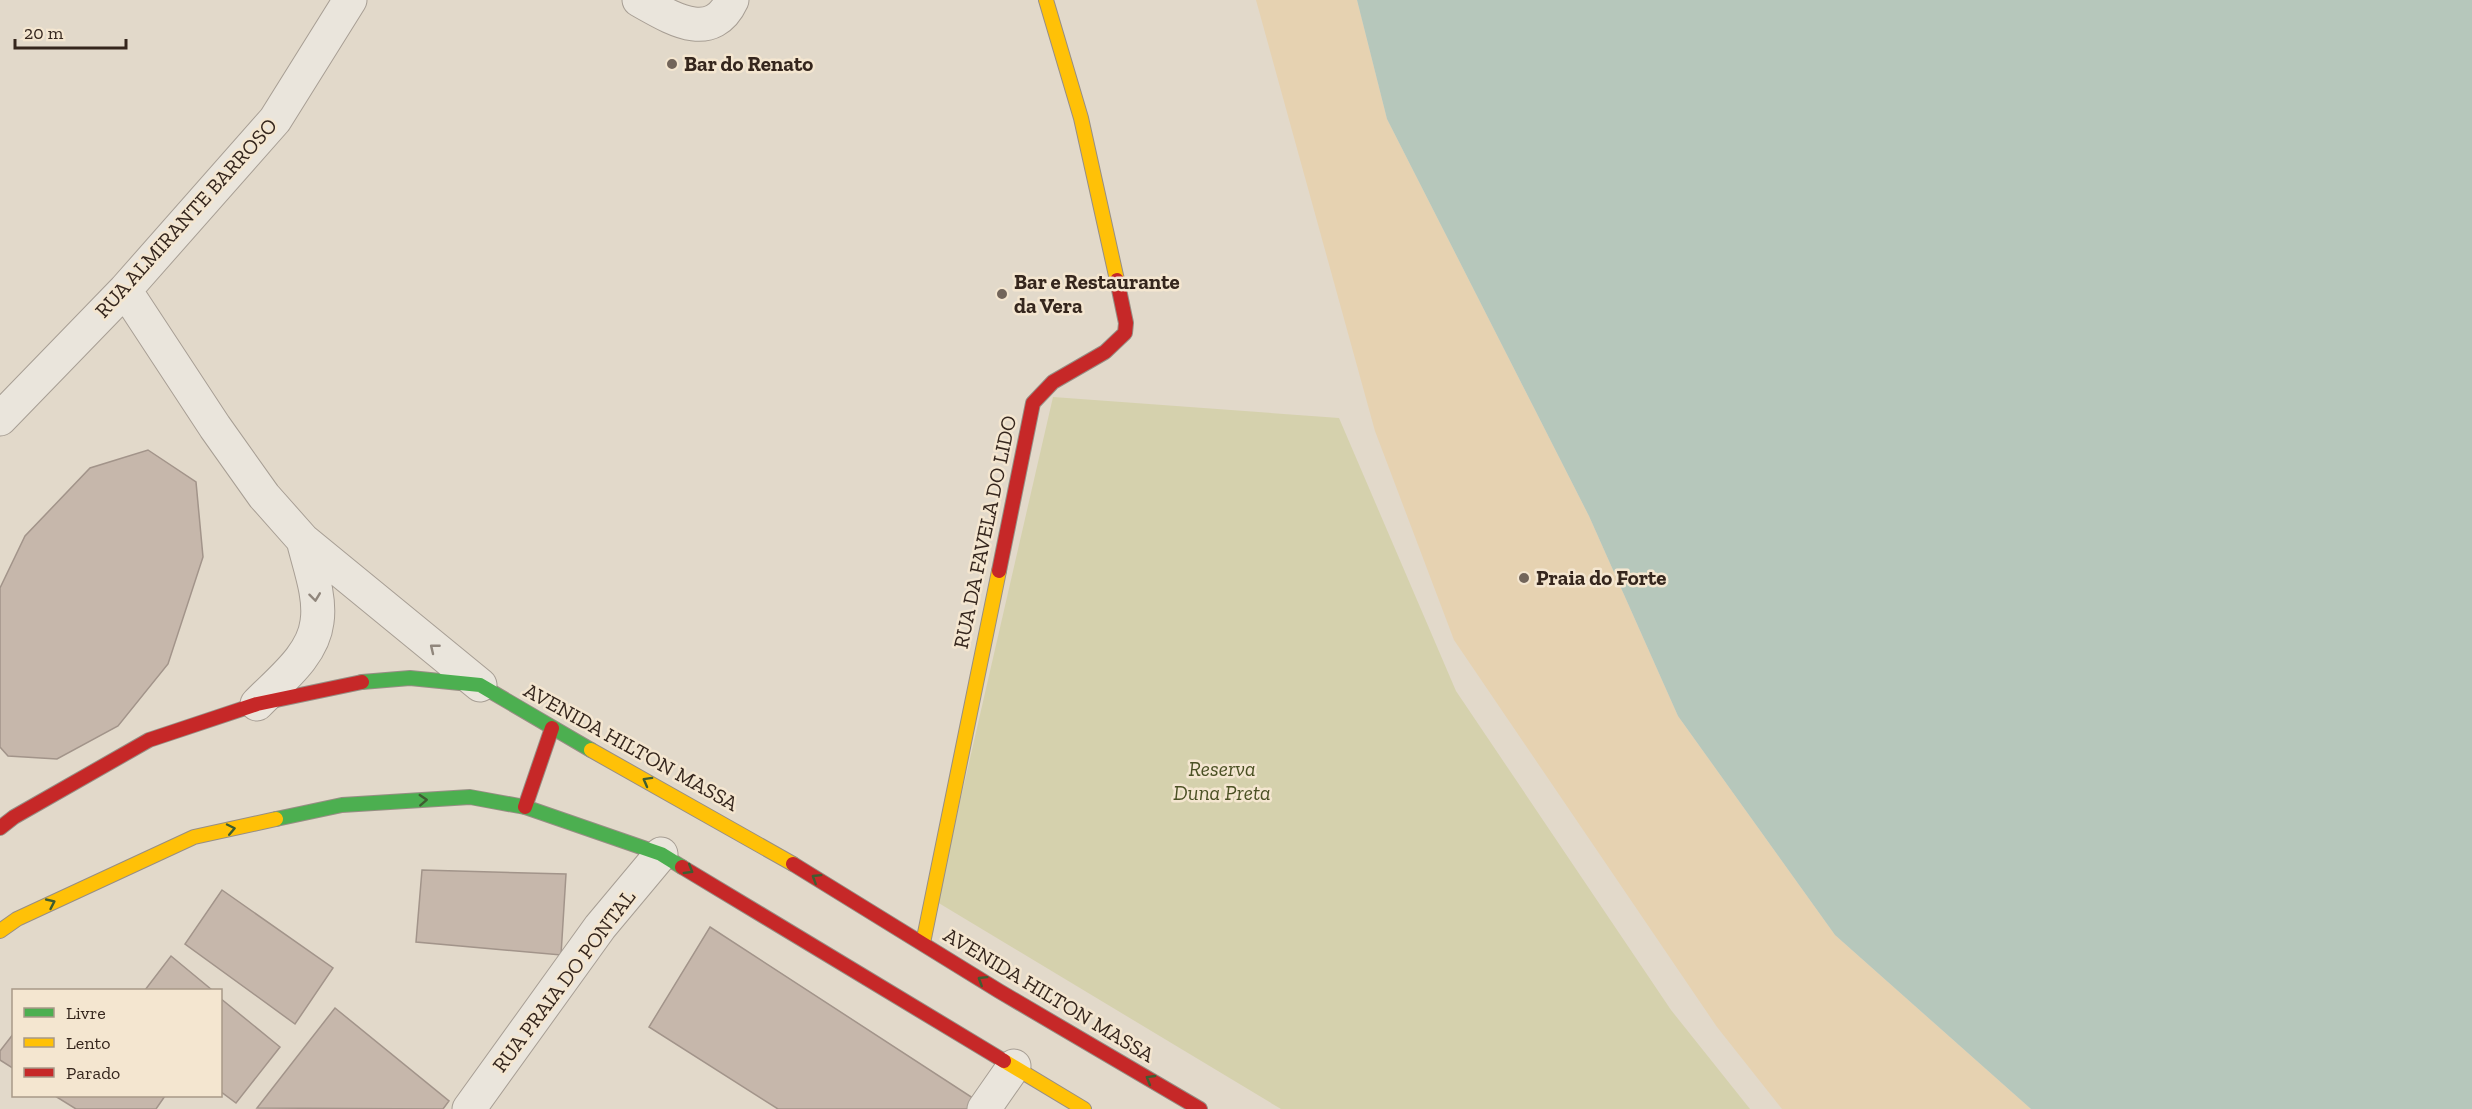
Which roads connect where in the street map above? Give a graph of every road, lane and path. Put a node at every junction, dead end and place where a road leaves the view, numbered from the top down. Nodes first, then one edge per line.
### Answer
1 (350, 0) edge
2 (639, 0) edge
3 (732, 0) edge
4 (1046, 0) edge
5 (125, 290) junction
6 (0, 419) edge
7 (303, 540) junction
8 (480, 685) junction
9 (257, 704) junction
10 (552, 728) junction
11 (525, 807) junction
12 (0, 828) edge
13 (661, 854) junction
14 (0, 931) edge
15 (923, 943) junction
16 (1014, 1066) junction
17 (469, 1109) edge
18 (984, 1109) edge
19 (1084, 1109) edge
20 (1200, 1109) edge

1 - 5 street, RUA ALMIRANTE BARROSO
2 - 3 street
4 - 15 main road, RUA DA FAVELA DO LIDO
5 - 6 street, RUA ALMIRANTE BARROSO
5 - 7 street
8 -> 7 street
7 -> 9 street
8 - 9 main road, AVENIDA HILTON MASSA
8 - 10 main road, AVENIDA HILTON MASSA
9 - 12 main road, AVENIDA HILTON MASSA
10 - 11 main road
15 -> 10 main road, AVENIDA HILTON MASSA
11 - 13 main road
14 -> 11 main road
13 -> 16 main road
13 - 17 street, RUA PRAIA DO PONTAL
20 -> 15 main road, AVENIDA HILTON MASSA
16 - 18 street
16 - 19 main road

